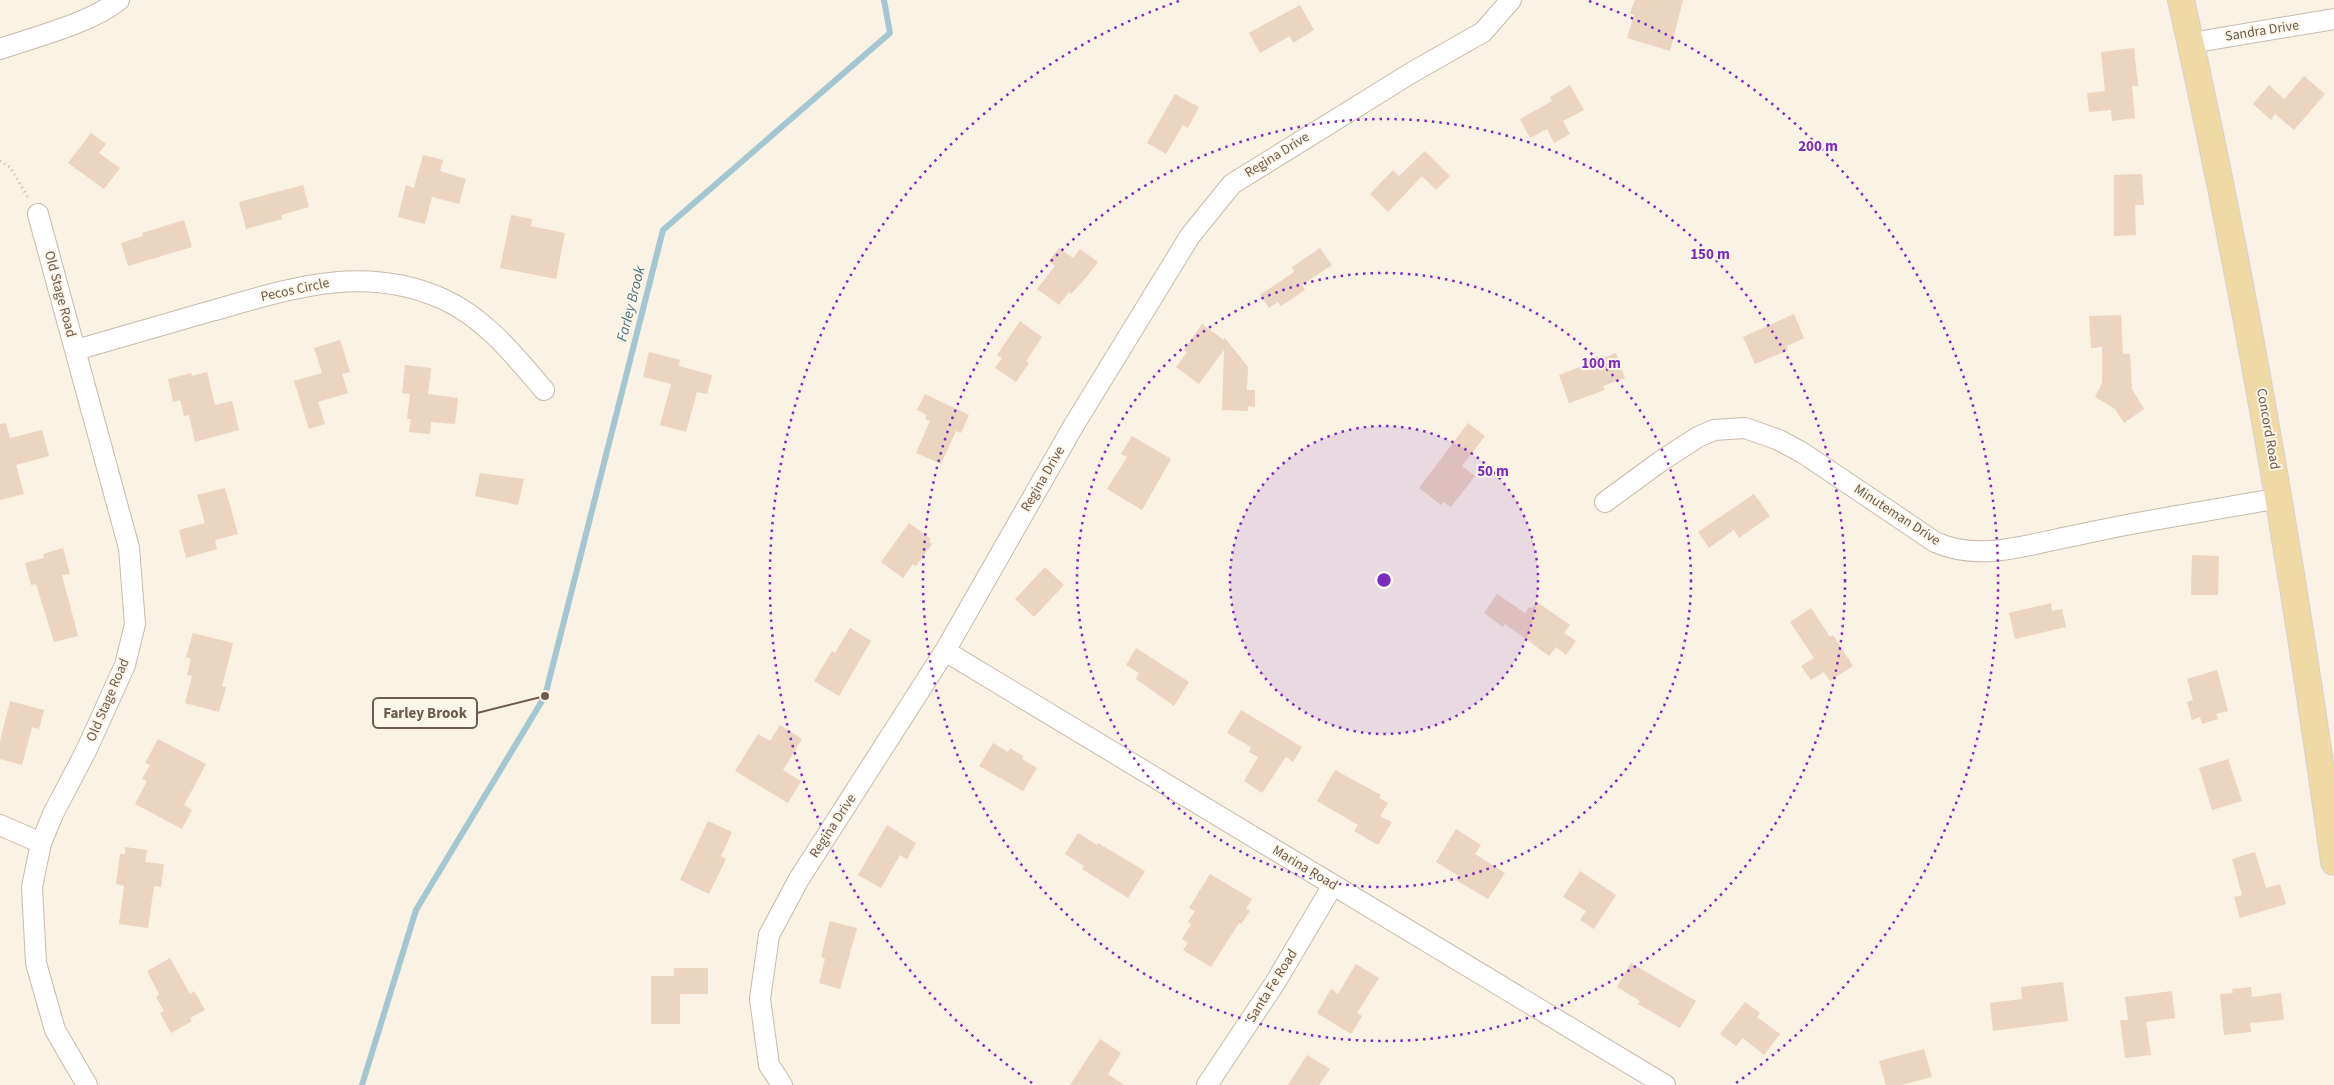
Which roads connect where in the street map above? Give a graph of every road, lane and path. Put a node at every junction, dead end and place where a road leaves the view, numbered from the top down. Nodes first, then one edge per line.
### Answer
1 (119, 0) edge
2 (1510, 0) edge
3 (2182, 0) edge
4 (2334, 19) edge
5 (2191, 42) junction
6 (0, 49) edge
7 (0, 161) edge
8 (38, 214) joint
9 (76, 350) junction
10 (544, 390) dead end
11 (2280, 498) junction
12 (1605, 502) dead end
13 (945, 651) junction
14 (0, 825) edge
15 (41, 843) junction
16 (2334, 862) edge
17 (1333, 885) junction
18 (87, 1085) edge
19 (782, 1085) edge
20 (1207, 1085) edge
21 (1665, 1085) edge

1 - 6 street
2 - 13 street, Regina Drive
3 - 5 main road, Concord Road
4 - 5 street, Sandra Drive
5 - 11 main road, Concord Road
7 - 8 path
8 - 9 street, Old Stage Road
9 - 10 street, Pecos Circle
9 - 15 street, Old Stage Road
11 - 12 street, Minuteman Drive
11 - 16 main road, Concord Road
13 - 17 street, Marina Road
13 - 19 street, Regina Drive
14 - 15 street
15 - 18 street, Old Stage Road
17 - 20 street, Santa Fe Road
17 - 21 street, Marina Road

